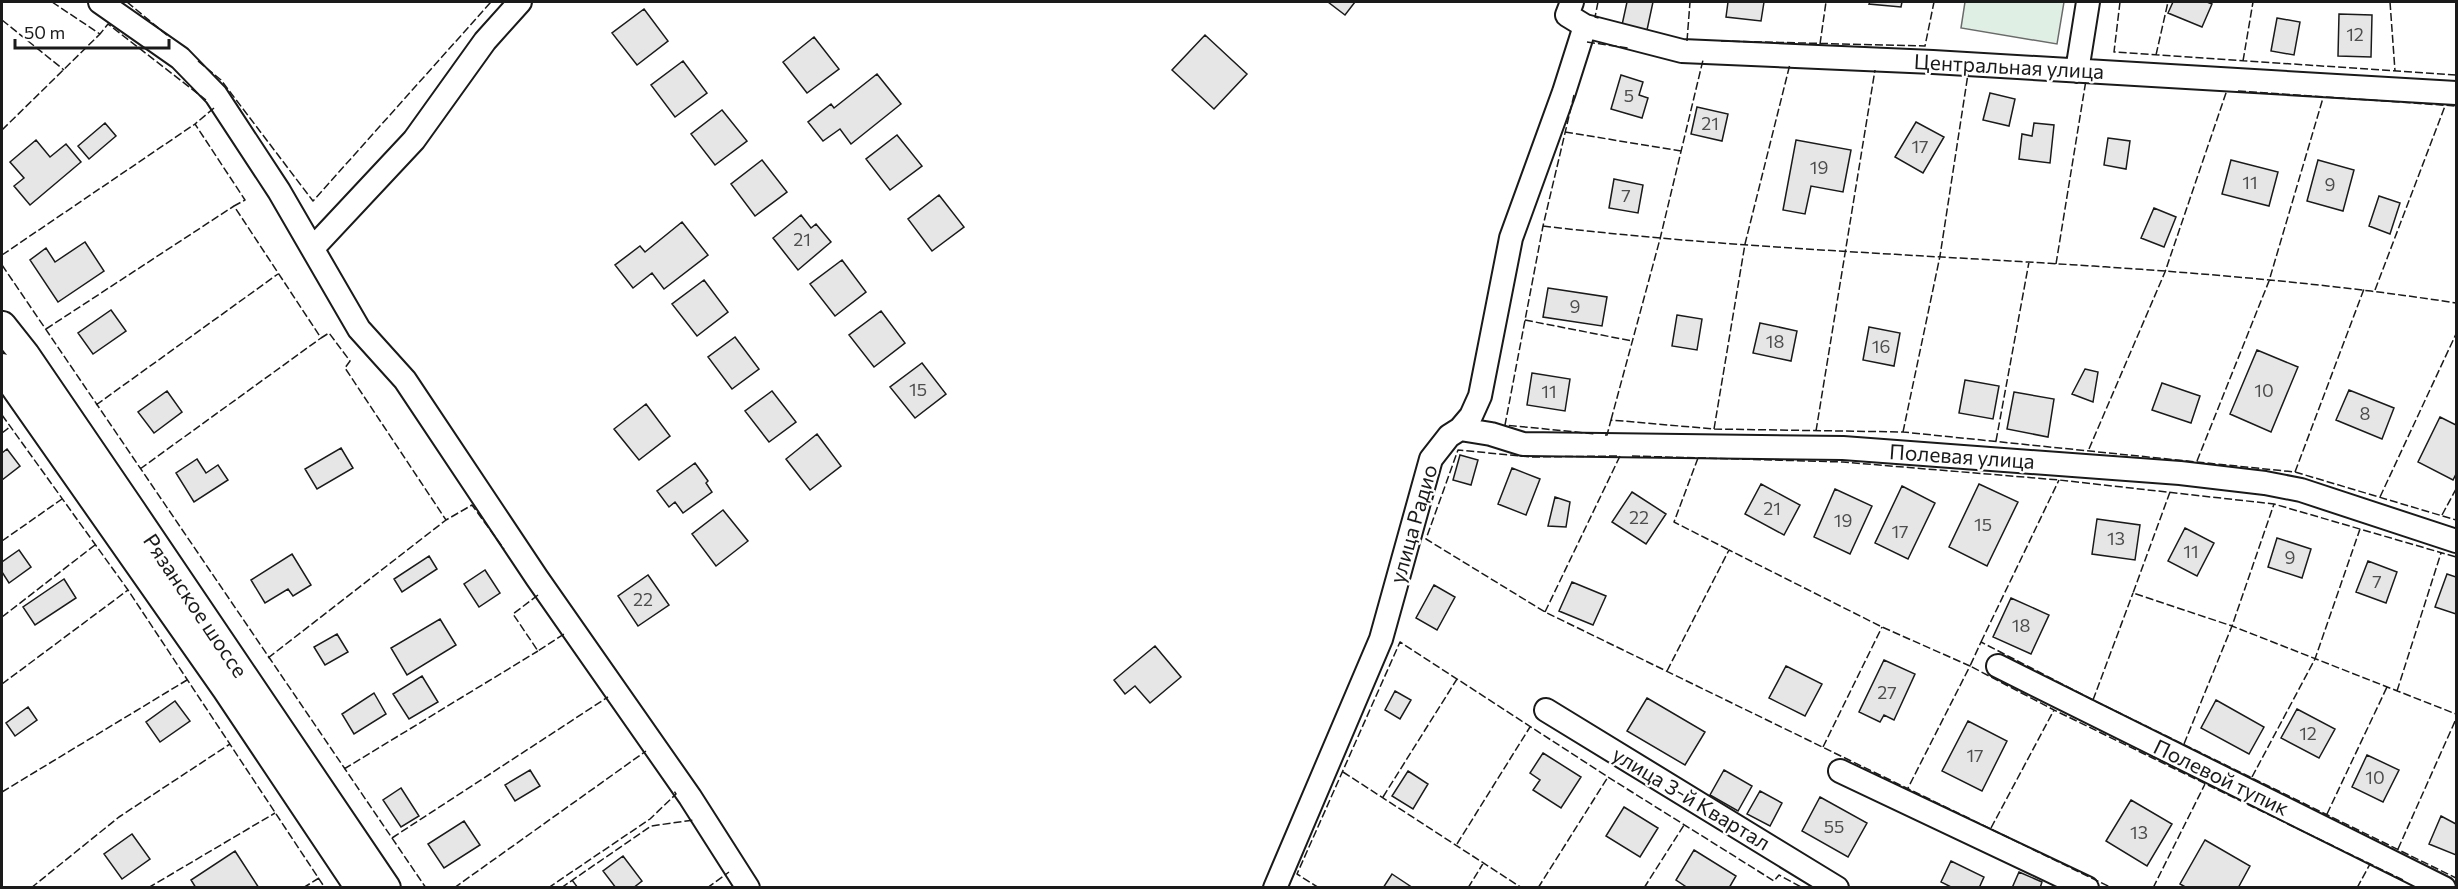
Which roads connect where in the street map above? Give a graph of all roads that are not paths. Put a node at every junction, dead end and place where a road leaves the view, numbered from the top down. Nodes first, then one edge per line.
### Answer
1 (100, 2) edge
2 (520, 2) edge
3 (2088, 2) edge
4 (1575, 14) edge
5 (2077, 71) junction
6 (2457, 93) edge
7 (313, 248) junction
8 (2, 326) edge
9 (2, 368) edge
10 (1460, 429) junction
11 (2457, 541) edge
12 (1998, 666) dead end
13 (1546, 710) dead end
14 (1840, 771) dead end
15 (1276, 887) edge
16 (360, 888) edge
17 (386, 888) edge
18 (748, 888) edge
19 (1837, 888) edge
20 (2087, 888) edge
21 (2444, 888) edge

1 - 7 street
2 - 7 street
3 - 5 street
4 - 5 street, Центральная улица
4 - 10 street, улица Радио
5 - 6 street, Центральная улица
7 - 18 street
8 - 17 main road, Рязанское шоссе
9 - 16 main road, Рязанское шоссе
10 - 11 street, Полевая улица
10 - 15 street, улица Радио
12 - 21 street, Полевой тупик
13 - 19 street, улица 3-й Квартал
14 - 20 street

